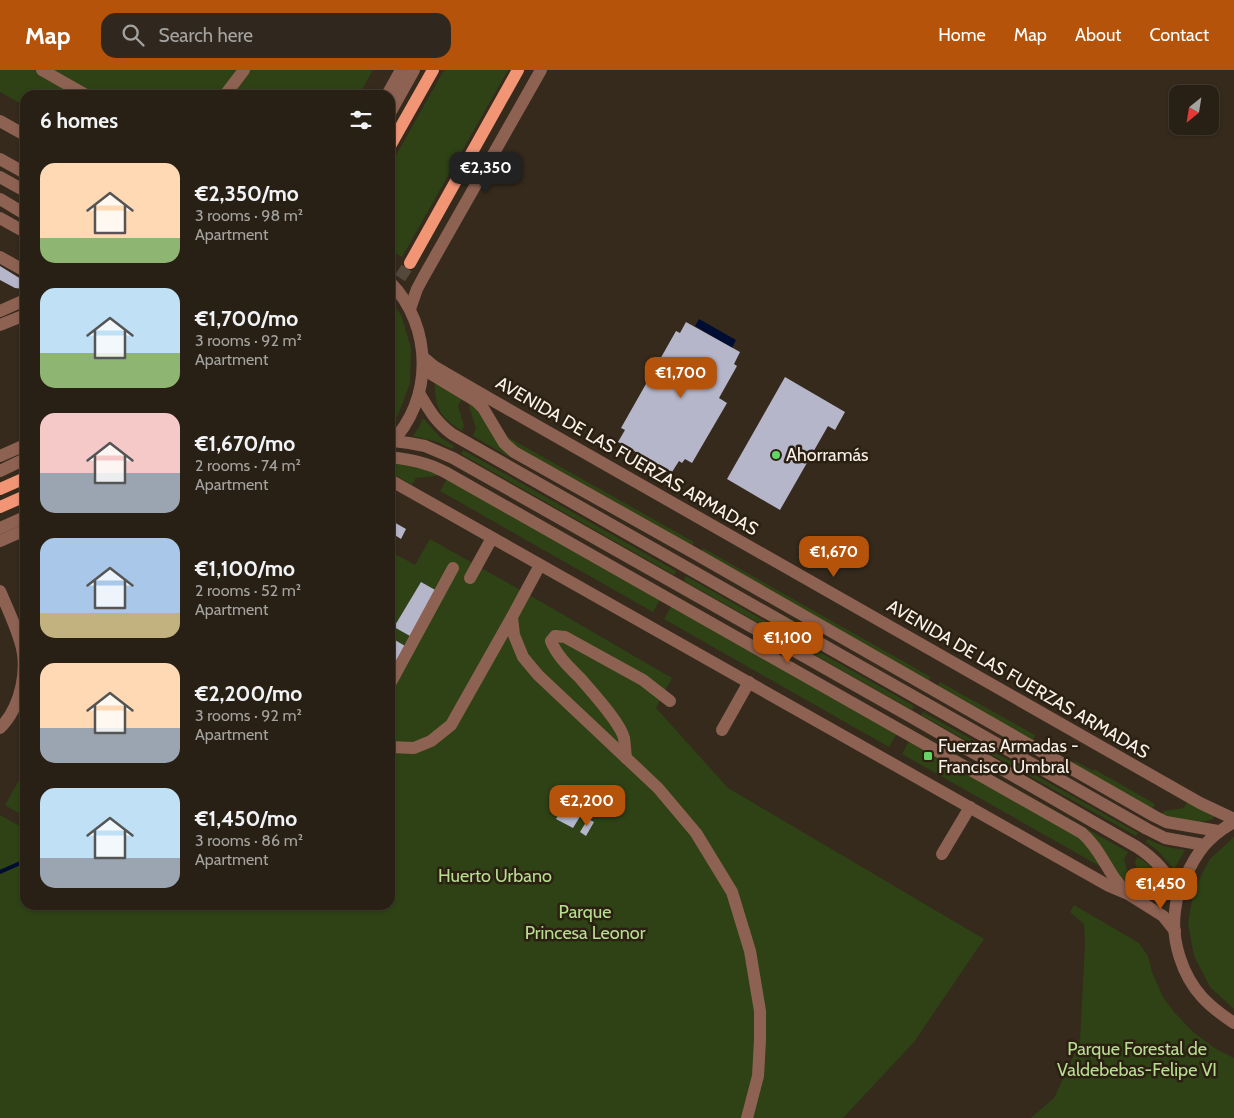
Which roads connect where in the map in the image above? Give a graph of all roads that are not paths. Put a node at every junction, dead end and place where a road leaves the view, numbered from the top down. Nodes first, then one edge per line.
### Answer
1 (42, 70) edge
2 (244, 70) edge
3 (401, 70) edge
4 (414, 70) edge
5 (433, 70) edge
6 (518, 70) edge
7 (541, 70) edge
8 (77, 90) edge
9 (229, 90) edge
10 (390, 90) edge
11 (395, 103) edge
12 (0, 120) edge
13 (20, 132) edge
14 (395, 137) edge
15 (0, 159) edge
16 (20, 170) edge
17 (0, 177) edge
18 (20, 188) edge
19 (0, 199) edge
20 (20, 211) edge
21 (0, 218) edge
22 (20, 229) edge
23 (0, 257) edge
24 (410, 263) tunnel mouth
25 (20, 268) edge
26 (395, 288) edge
27 (20, 302) edge
28 (410, 309) junction
29 (0, 310) edge
30 (20, 317) edge
31 (0, 325) edge
32 (423, 363) junction
33 (419, 393) junction
34 (395, 437) edge
35 (395, 442) edge
36 (20, 447) edge
37 (0, 456) edge
38 (395, 458) edge
39 (20, 461) edge
40 (0, 471) edge
41 (20, 480) edge
42 (395, 483) edge
43 (0, 489) edge
44 (20, 498) edge
45 (0, 507) edge
46 (20, 519) edge
47 (0, 528) edge
48 (20, 532) edge
49 (492, 538) junction
50 (0, 541) edge
51 (540, 565) junction
52 (453, 568) dead end
53 (470, 578) dead end
54 (0, 591) edge
55 (512, 618) junction
56 (20, 639) edge
57 (395, 675) edge
58 (749, 682) junction
59 (20, 693) edge
60 (670, 701) dead end
61 (0, 728) edge
62 (722, 730) dead end
63 (395, 747) edge
64 (626, 758) junction
65 (970, 807) junction
66 (1234, 820) edge
67 (1218, 831) junction
68 (1204, 845) junction
69 (942, 854) dead end
70 (1179, 893) junction
71 (1128, 894) junction
72 (1174, 931) junction
73 (1234, 1023) edge
74 (747, 1118) edge

1 - 8 street
2 - 9 street
3 - 10 street
4 - 11 street
5 - 14 main road
6 - 24 main road
7 - 28 street
12 - 13 street
15 - 16 street
17 - 18 street
19 - 20 street
21 - 22 street
23 - 25 street
26 - 28 street
27 - 29 street
28 - 32 street
30 - 31 street
32 - 33 street
32 - 66 street, AVENIDA DE LAS FUERZAS ARMADAS
32 - 67 street, AVENIDA DE LAS FUERZAS ARMADAS
33 - 34 street
33 - 68 street
35 - 70 street
36 - 37 street
38 - 71 street
39 - 40 street
41 - 43 main road
42 - 49 street
44 - 45 main road
46 - 47 street
48 - 50 street
49 - 51 street
49 - 53 street
51 - 55 street
51 - 58 street
52 - 57 street
54 - 56 street
55 - 63 street
55 - 64 street
58 - 62 street
58 - 65 street
59 - 61 street
60 - 64 street
64 - 74 street
65 - 69 street
65 - 71 street
66 - 67 street
67 - 68 street
68 - 70 street
70 - 72 street
71 - 72 street
72 - 73 street

